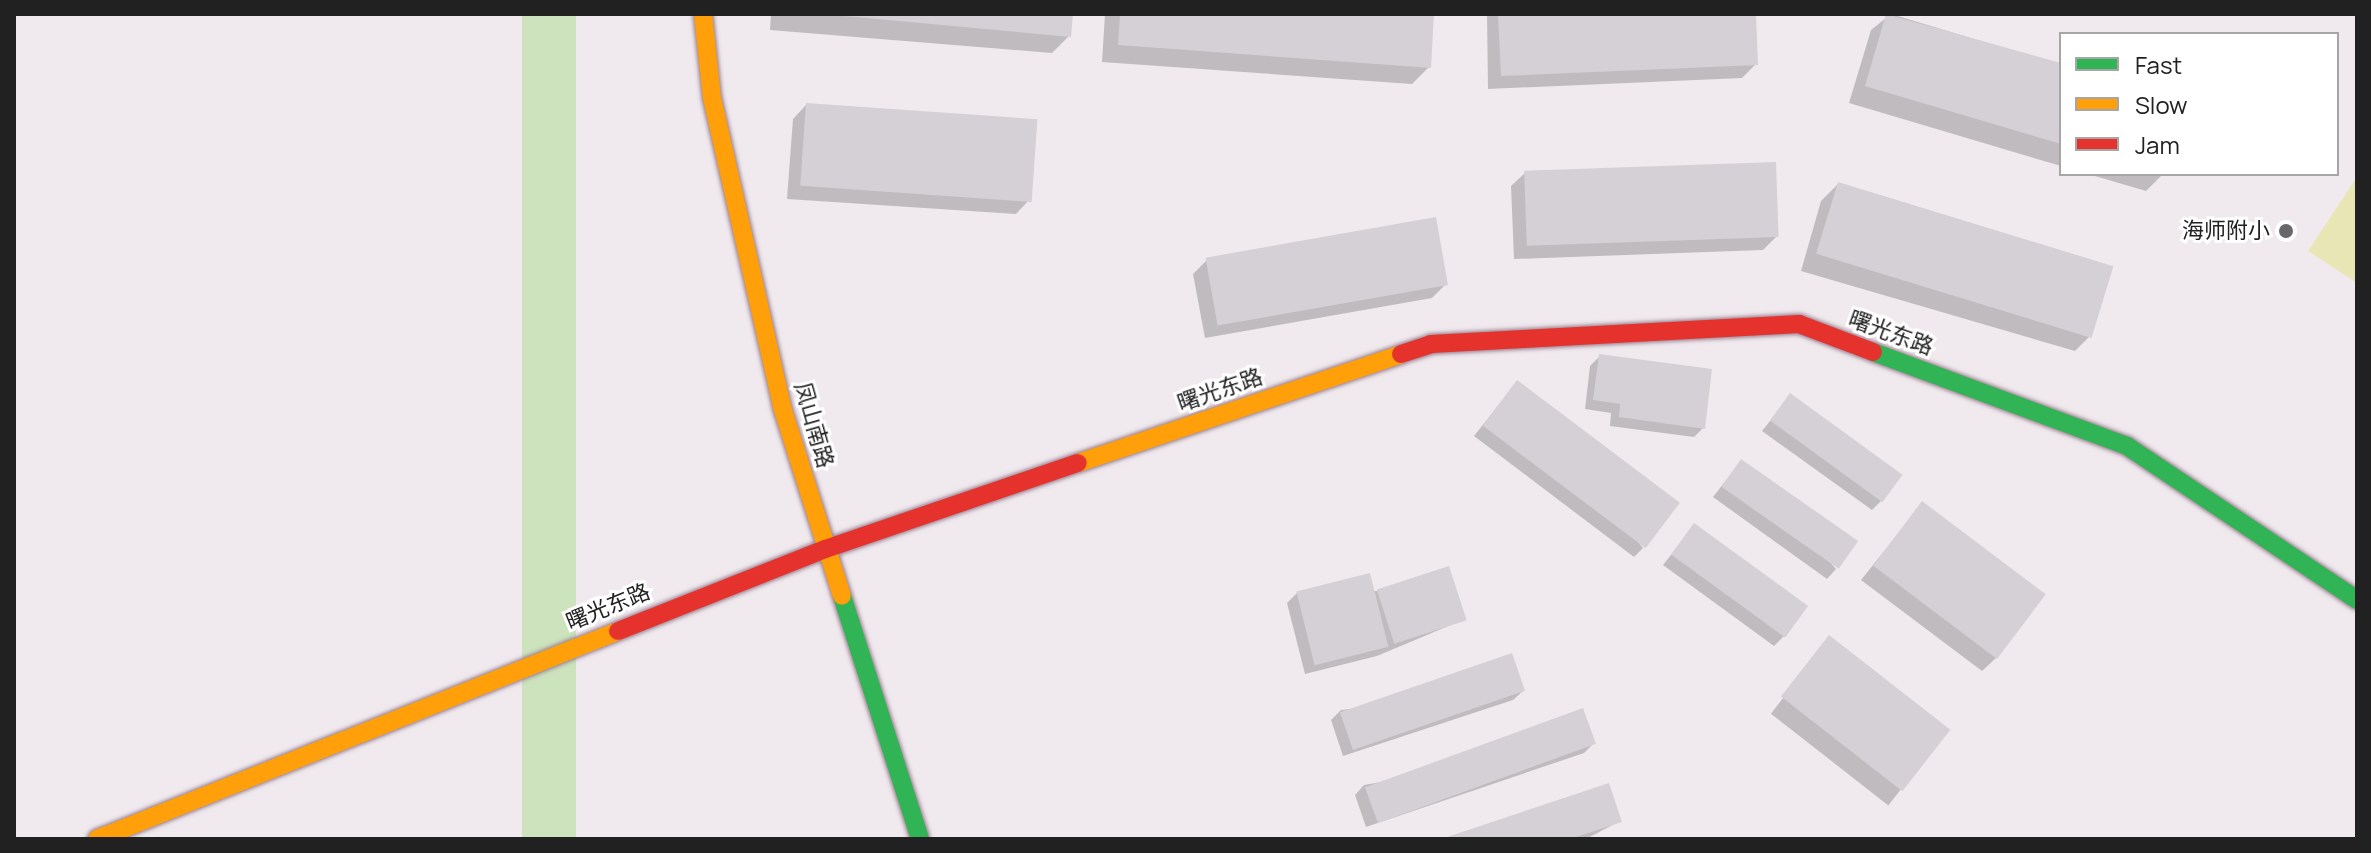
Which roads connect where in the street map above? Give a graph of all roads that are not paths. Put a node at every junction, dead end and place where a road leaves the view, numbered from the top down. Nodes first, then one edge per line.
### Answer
1 (703, 14) edge
2 (825, 549) junction
3 (2357, 600) edge
4 (97, 839) edge
5 (920, 839) edge

1 - 2 street, 凤山南路
2 - 3 street, 曙光东路
2 - 4 street, 曙光东路
2 - 5 street, 凤山南路

